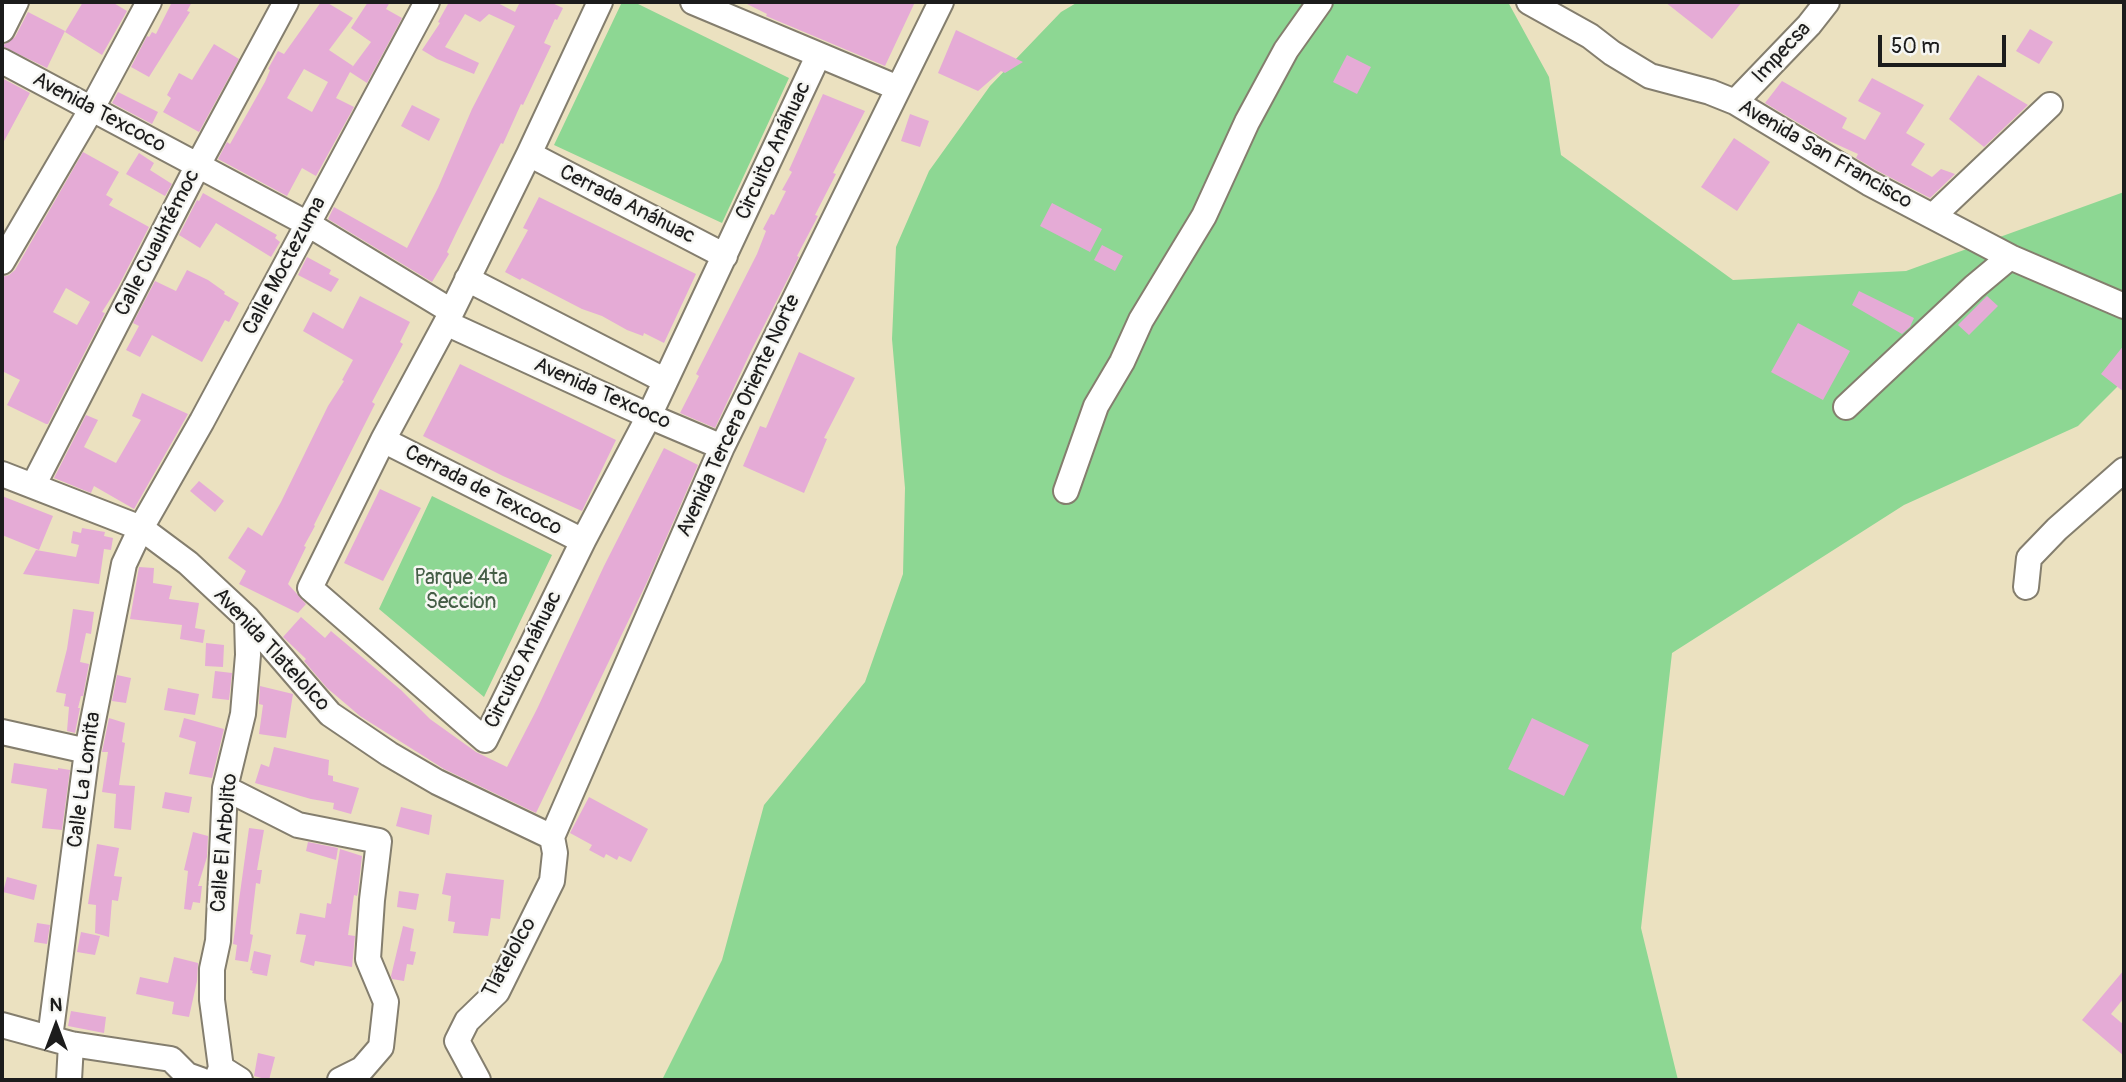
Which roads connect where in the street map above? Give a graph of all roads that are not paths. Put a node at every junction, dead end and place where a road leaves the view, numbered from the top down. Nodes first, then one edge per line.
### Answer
1 (16, 2) edge
2 (149, 2) edge
3 (286, 2) edge
4 (427, 2) edge
5 (600, 2) edge
6 (693, 2) edge
7 (941, 2) edge
8 (1320, 2) edge
9 (1529, 2) edge
10 (1827, 2) edge
11 (2, 30) edge
12 (818, 55) junction
13 (2, 61) edge
14 (898, 88) junction
15 (1735, 102) junction
16 (2050, 105) dead end
17 (91, 110) junction
18 (529, 154) junction
19 (198, 165) junction
20 (1933, 216) junction
21 (308, 224) junction
22 (725, 256) junction
23 (2010, 257) junction
24 (2, 262) edge
25 (467, 279) junction
26 (2124, 306) edge
27 (448, 317) junction
28 (664, 380) junction
29 (1846, 407) dead end
30 (649, 416) junction
31 (383, 440) junction
32 (722, 447) junction
33 (2124, 470) edge
34 (2, 474) edge
35 (33, 486) junction
36 (1066, 491) dead end
37 (141, 528) junction
38 (583, 541) junction
39 (2026, 587) dead end
40 (247, 618) junction
41 (2, 732) edge
42 (87, 751) junction
43 (225, 788) junction
44 (552, 838) junction
45 (2, 1025) edge
46 (60, 1041) junction
47 (219, 1077) edge
48 (69, 1080) edge
49 (340, 1080) edge
50 (478, 1080) edge

1 - 11 street
2 - 17 street
3 - 19 street, Calle Cuauhtémoc
4 - 21 street, Calle Moctezuma
5 - 18 street, Circuito Anáhuac
6 - 12 street, Circuito Anáhuac
7 - 14 street, Avenida Tercera Oriente Norte
8 - 36 street
9 - 15 street, Avenida San Francisco
10 - 15 street, Impecsa
12 - 14 street
12 - 22 street, Circuito Anáhuac
13 - 17 street, Avenida Texcoco
14 - 32 street, Avenida Tercera Oriente Norte
15 - 20 street, Avenida San Francisco
16 - 20 street
17 - 19 street, Avenida Texcoco
17 - 24 street
18 - 22 street, Cerrada Anáhuac
18 - 25 street, Circuito Anáhuac
19 - 21 street, Avenida Texcoco
19 - 35 street, Calle Cuauhtémoc
20 - 23 street, Avenida San Francisco
21 - 27 street, Avenida Texcoco
21 - 37 street, Calle Moctezuma
22 - 28 street, Circuito Anáhuac
23 - 26 street, Avenida San Francisco
23 - 29 street
25 - 27 street, Circuito Anáhuac
25 - 28 street
27 - 30 street, Avenida Texcoco
27 - 31 street, Circuito Anáhuac
28 - 30 street, Circuito Anáhuac
30 - 32 street, Avenida Texcoco
30 - 38 street, Circuito Anáhuac
31 - 38 street, Cerrada de Texcoco
31 - 38 street, Circuito Anáhuac
32 - 44 street, Avenida Tercera Oriente Norte
33 - 39 street
34 - 35 street, Avenida Tlatelolco
35 - 37 street, Avenida Tlatelolco
37 - 40 street, Avenida Tlatelolco
37 - 42 street, Calle La Lomita
40 - 43 street, Calle El Arbolito
40 - 44 street, Avenida Tlatelolco
41 - 42 street
42 - 46 street, Calle La Lomita
43 - 47 street, Calle El Arbolito
43 - 49 street
44 - 50 street, Tlatelolco
45 - 46 street
46 - 47 street
46 - 48 street, Calle La Lomita

